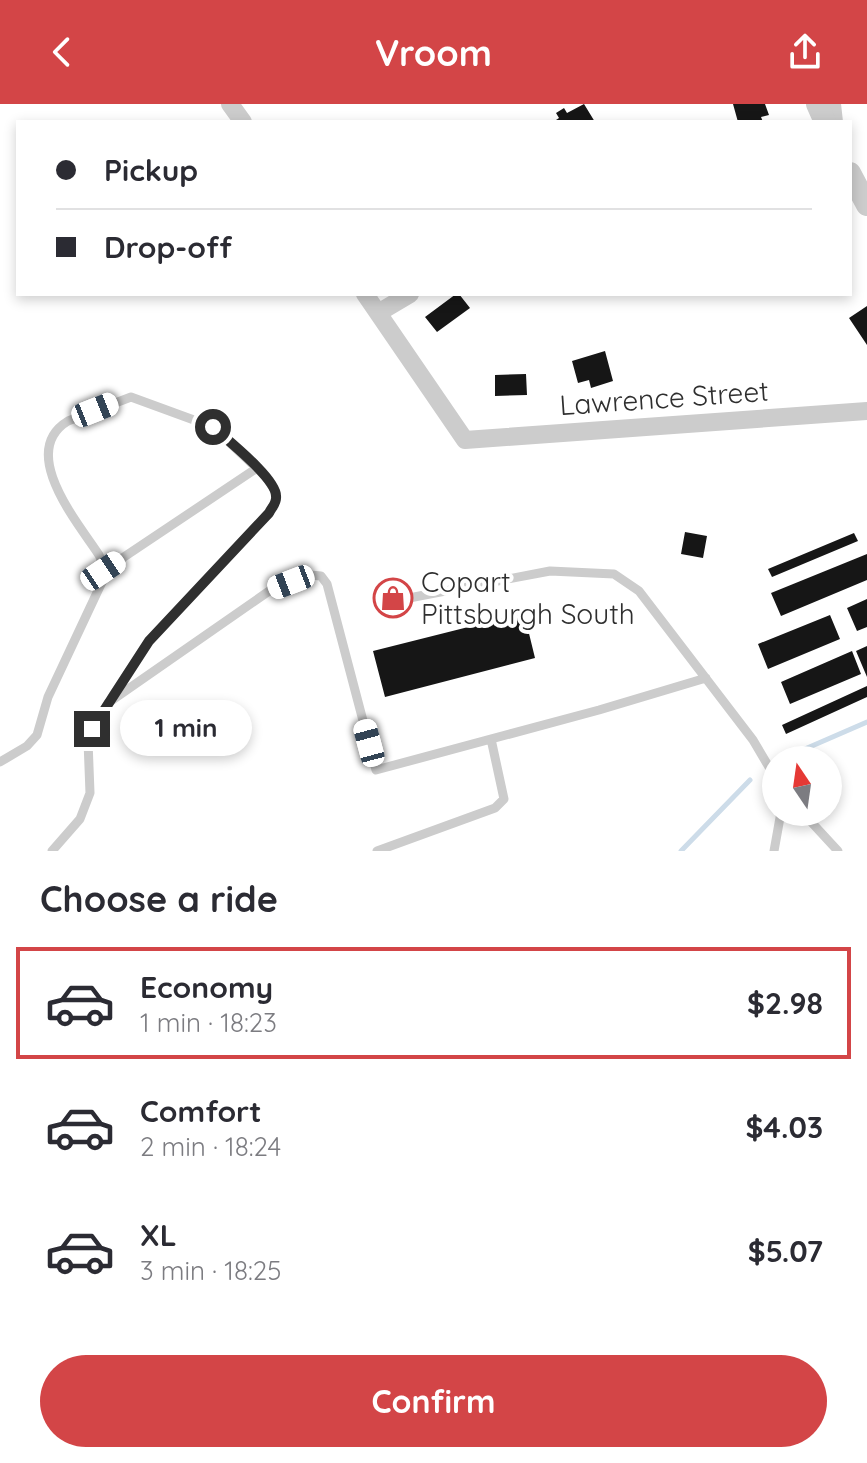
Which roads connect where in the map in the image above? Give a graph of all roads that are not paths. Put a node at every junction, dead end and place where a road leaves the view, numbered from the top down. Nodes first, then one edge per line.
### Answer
1 (852, 177) edge
2 (867, 205) edge
3 (366, 296) edge
4 (407, 296) edge
5 (378, 313) junction
6 (867, 411) edge
7 (257, 468) junction
8 (103, 571) junction
9 (409, 598) dead end
10 (706, 678) junction
11 (108, 703) junction
12 (491, 739) junction
13 (762, 755) edge
14 (0, 762) edge
15 (778, 826) edge
16 (815, 826) edge
17 (52, 851) edge
18 (377, 851) edge
19 (774, 851) edge
20 (838, 851) edge

1 - 2 street
3 - 5 street
4 - 5 street
5 - 6 street, Lawrence Street
7 - 8 lane
7 - 8 lane
7 - 11 lane
8 - 14 lane
9 - 10 lane
10 - 12 lane
10 - 13 lane
11 - 12 lane
11 - 17 lane
12 - 18 lane
15 - 19 lane
16 - 20 lane

